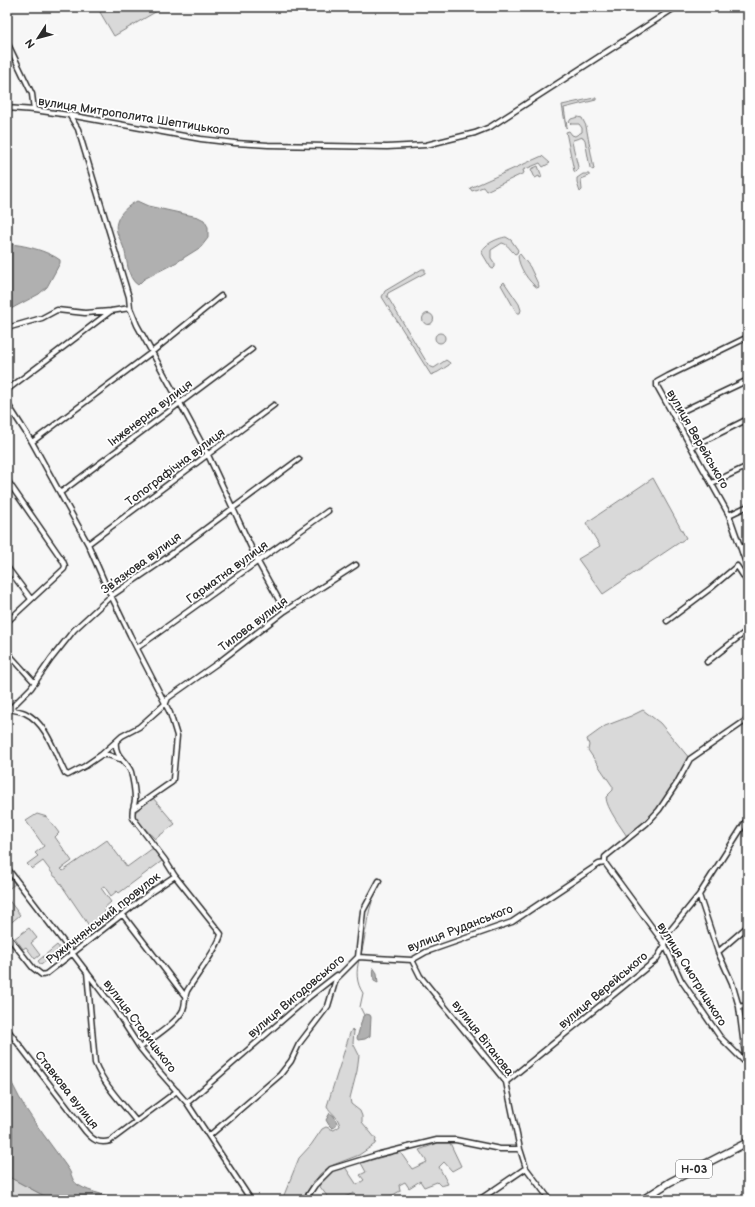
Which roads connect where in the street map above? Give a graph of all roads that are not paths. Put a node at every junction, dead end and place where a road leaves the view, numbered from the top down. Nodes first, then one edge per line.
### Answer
1 (676, 7) edge
2 (7, 42) edge
3 (7, 108) edge
4 (34, 110) junction
5 (69, 115) junction
6 (221, 296) dead end
7 (130, 308) junction
8 (111, 311) junction
9 (7, 328) edge
10 (748, 338) edge
11 (252, 349) dead end
12 (152, 352) junction
13 (748, 380) edge
14 (7, 390) edge
15 (7, 403) edge
16 (180, 403) junction
17 (274, 405) dead end
18 (674, 415) junction
19 (748, 419) edge
20 (32, 442) junction
21 (692, 447) junction
22 (208, 455) junction
23 (299, 459) dead end
24 (748, 466) edge
25 (7, 480) edge
26 (712, 483) junction
27 (60, 493) junction
28 (748, 506) edge
29 (233, 508) junction
30 (328, 511) dead end
31 (729, 515) junction
32 (88, 544) junction
33 (748, 544) edge
34 (741, 548) junction
35 (258, 562) junction
36 (356, 565) dead end
37 (7, 567) edge
38 (748, 569) edge
39 (748, 584) edge
40 (111, 596) junction
41 (31, 599) junction
42 (285, 611) junction
43 (667, 621) dead end
44 (7, 622) edge
45 (748, 631) edge
46 (137, 648) junction
47 (7, 652) edge
48 (707, 662) dead end
49 (35, 683) junction
50 (166, 703) junction
51 (8, 711) edge
52 (748, 719) edge
53 (116, 742) junction
54 (101, 755) junction
55 (121, 759) junction
56 (133, 809) junction
57 (748, 818) edge
58 (605, 864) junction
59 (7, 868) edge
60 (175, 876) junction
61 (379, 881) dead end
62 (699, 894) junction
63 (123, 915) junction
64 (748, 926) edge
65 (7, 935) edge
66 (665, 944) junction
67 (718, 952) junction
68 (72, 953) junction
69 (358, 957) junction
70 (412, 960) junction
71 (86, 972) junction
72 (92, 979) junction
73 (330, 981) junction
74 (87, 982) junction
75 (334, 985) junction
76 (185, 996) junction
77 (748, 1005) edge
78 (739, 1007) junction
79 (7, 1029) edge
80 (140, 1048) junction
81 (746, 1063) junction
82 (748, 1074) edge
83 (506, 1082) junction
84 (177, 1091) junction
85 (187, 1103) junction
86 (136, 1121) junction
87 (208, 1136) junction
88 (748, 1142) edge
89 (520, 1149) junction
90 (526, 1168) junction
91 (251, 1200) edge
92 (305, 1200) edge
93 (479, 1200) edge
94 (550, 1200) edge
95 (642, 1200) edge

1 - 5 street, вулиця Митрополита Шептицького
2 - 4 street
3 - 4 street, вулиця Митрополита Шептицького
4 - 5 street, вулиця Митрополита Шептицького
5 - 7 street
6 - 12 street
7 - 8 street
7 - 12 street
8 - 9 street
8 - 14 street
10 - 18 street, вулиця Верейського
11 - 16 street, Інженерна вулиця
12 - 16 street
12 - 20 street
13 - 18 street
15 - 20 street
16 - 22 street
16 - 27 street, Інженерна вулиця
17 - 22 street, Топографічна вулиця
18 - 21 street, вулиця Верейського
19 - 21 street
20 - 27 street
21 - 26 street, вулиця Верейського
22 - 29 street
22 - 32 street, Топографічна вулиця
23 - 29 street, Звʼязкова вулиця
24 - 26 street
25 - 41 street
26 - 31 street, вулиця Верейського
27 - 32 street
28 - 31 street
29 - 35 street
29 - 40 street, Звʼязкова вулиця
30 - 35 street, Гарматна вулиця
31 - 34 street, вулиця Верейського
32 - 40 street
33 - 34 street
34 - 38 street, вулиця Верейського
35 - 42 street
35 - 46 street, Гарматна вулиця
36 - 42 street, Тилова вулиця
37 - 41 street
39 - 43 street
40 - 46 street
40 - 49 street, Звʼязкова вулиця
41 - 44 street
42 - 50 street, Тилова вулиця
45 - 48 street
46 - 50 street
47 - 49 street
49 - 51 street, Звʼязкова вулиця
50 - 53 street, Тилова вулиця
50 - 56 street
51 - 54 street, Тилова вулиця
52 - 58 street
53 - 54 street, Тилова вулиця
53 - 55 street
54 - 55 street
55 - 56 street
56 - 60 street
57 - 62 street, вулиця Верейського
58 - 66 street, вулиця Смотрицького
58 - 70 street, вулиця Руданського
59 - 68 street, вулиця Старицького
60 - 63 street, Ружичнянський провулок
60 - 76 street
61 - 69 street, вулиця Вигодовського
62 - 66 street, вулиця Верейського
62 - 67 street
63 - 68 street, Ружичнянський провулок
63 - 76 street
64 - 67 street
65 - 68 street, Ружичнянський провулок
66 - 81 street, вулиця Смотрицького
66 - 83 street, вулиця Верейського
67 - 78 street
68 - 71 street, вулиця Старицького
69 - 70 street, вулиця Руданського
69 - 73 street, вулиця Вигодовського
69 - 75 street
70 - 83 street, вулиця Вітанова
71 - 72 street, вулиця Старицького
71 - 74 street
72 - 74 street
72 - 80 street, вулиця Старицького
73 - 75 street
73 - 85 street, вулиця Вигодовського
74 - 86 street
75 - 87 street
76 - 80 street
77 - 78 street
78 - 81 street
79 - 86 street, Ставкова вулиця
80 - 84 street, вулиця Старицького
81 - 82 street
83 - 89 street, вулиця Вітанова
84 - 85 street, вулиця Старицького
84 - 86 street, Ставкова вулиця
85 - 87 street, вулиця Старицького
87 - 91 street, вулиця Старицького
88 - 95 main road, Н-03
89 - 90 street, вулиця Вітанова
89 - 92 street
90 - 93 street
90 - 94 street, вулиця Вітанова

